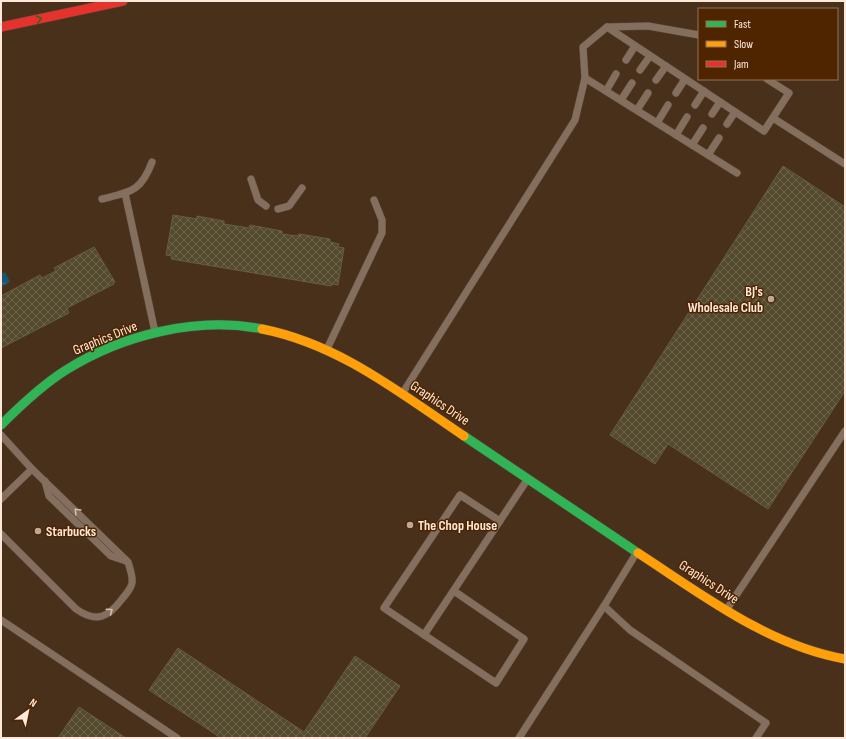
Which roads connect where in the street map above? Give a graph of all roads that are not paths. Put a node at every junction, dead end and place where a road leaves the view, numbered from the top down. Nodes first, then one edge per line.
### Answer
1 (123, 1) edge
2 (1, 27) edge
3 (607, 27) junction
4 (698, 35) edge
5 (635, 46) junction
6 (650, 56) junction
7 (626, 60) dead end
8 (666, 66) junction
9 (640, 70) dead end
10 (616, 74) dead end
11 (585, 78) junction
12 (684, 79) junction
13 (656, 80) dead end
14 (768, 80) edge
15 (632, 83) dead end
16 (606, 91) junction
17 (704, 91) junction
18 (648, 93) dead end
19 (676, 93) dead end
20 (621, 100) junction
21 (720, 102) junction
22 (695, 105) dead end
23 (668, 106) dead end
24 (637, 110) junction
25 (735, 112) junction
26 (712, 114) dead end
27 (687, 117) dead end
28 (773, 118) junction
29 (657, 123) junction
30 (727, 124) dead end
31 (703, 128) dead end
32 (676, 135) junction
33 (718, 138) dead end
34 (692, 145) junction
35 (708, 155) junction
36 (152, 162) dead end
37 (845, 164) edge
38 (737, 173) dead end
39 (252, 180) dead end
40 (302, 188) dead end
41 (125, 193) junction
42 (102, 199) dead end
43 (374, 200) dead end
44 (266, 206) dead end
45 (278, 209) dead end
46 (156, 334) junction
47 (327, 349) junction
48 (402, 394) junction
49 (1, 425) edge
50 (845, 431) edge
51 (1, 435) edge
52 (32, 469) junction
53 (528, 479) junction
54 (1, 499) edge
55 (500, 521) junction
56 (1, 534) edge
57 (637, 552) junction
58 (454, 591) junction
59 (604, 606) junction
60 (726, 610) junction
61 (1, 620) edge
62 (424, 635) junction
63 (845, 659) edge
64 (177, 738) edge
65 (519, 738) edge
66 (756, 738) edge

2 -> 1 main road
3 - 4 lane
3 - 5 lane
3 - 11 lane
5 - 6 lane
5 - 7 lane
6 - 8 lane
6 - 9 lane
8 - 12 lane
8 - 13 lane
10 - 16 lane
11 - 16 lane
11 - 48 lane
12 - 17 lane
12 - 19 lane
14 - 28 lane
15 - 20 lane
16 - 20 lane
17 - 21 lane
17 - 22 lane
18 - 24 lane
20 - 24 lane
21 - 25 lane
21 - 26 lane
23 - 29 lane
24 - 29 lane
25 - 28 lane
25 - 30 lane
27 - 32 lane
28 - 37 lane
29 - 32 lane
31 - 34 lane
32 - 34 lane
33 - 35 lane
34 - 35 lane
35 - 38 lane
36 - 41 lane
39 - 44 lane
40 - 45 lane
41 - 42 lane
41 - 46 lane
43 - 47 lane
46 - 47 main road, Graphics Drive
46 - 49 main road, Graphics Drive
47 - 48 main road, Graphics Drive
48 - 53 main road, Graphics Drive
50 - 60 lane
51 - 52 lane
52 - 54 lane
56 -> 52 lane
53 - 55 lane
53 - 57 main road, Graphics Drive
55 - 58 lane
55 - 62 lane
57 - 59 lane
57 - 60 main road, Graphics Drive
58 - 62 lane
58 - 62 lane
59 - 65 lane
59 - 66 lane
60 - 63 main road, Graphics Drive
61 - 64 lane

